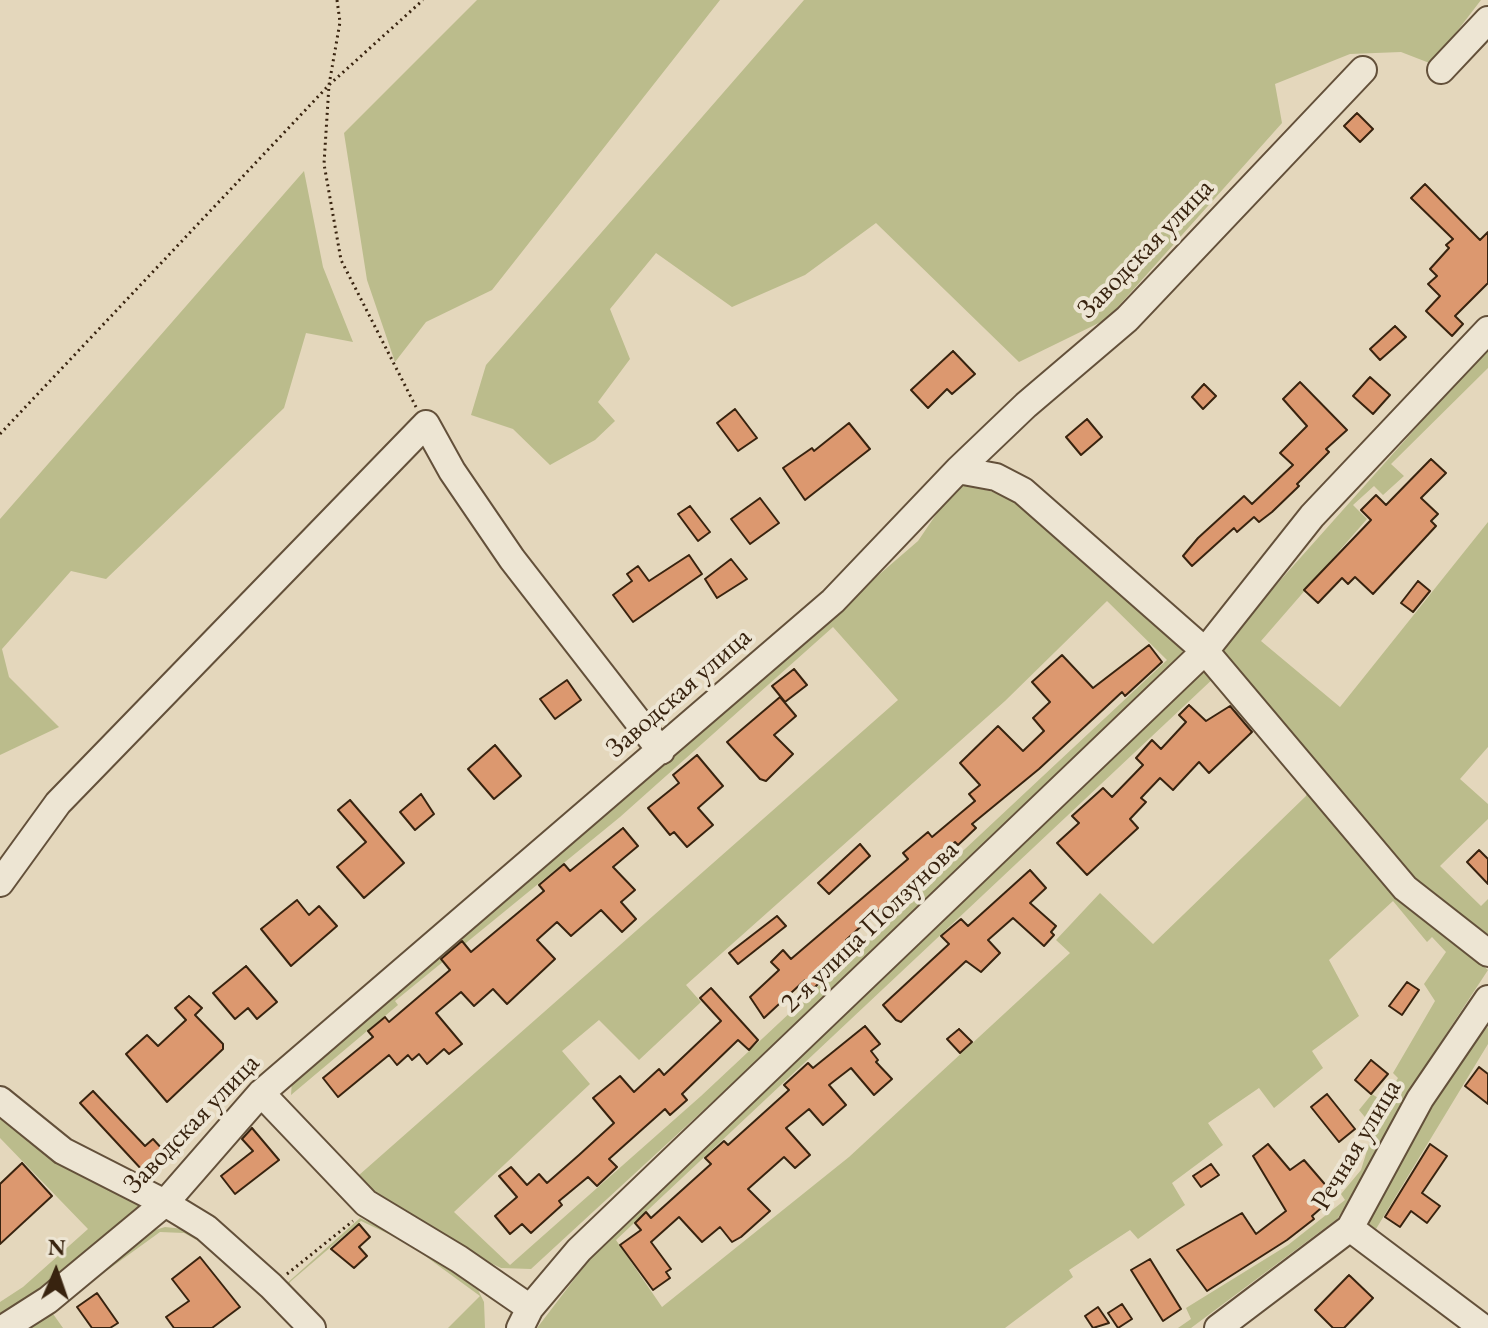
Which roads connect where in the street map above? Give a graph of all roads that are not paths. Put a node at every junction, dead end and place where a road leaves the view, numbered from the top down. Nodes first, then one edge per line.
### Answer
1 (1488, 20) edge
2 (1363, 70) dead end
3 (1441, 70) dead end
4 (1488, 330) edge
5 (958, 470) junction
6 (1205, 651) junction
7 (661, 751) junction
8 (0, 883) edge
9 (1488, 953) edge
10 (1487, 1004) edge
11 (261, 1093) junction
12 (0, 1100) edge
13 (165, 1203) junction
14 (1350, 1228) junction
15 (525, 1318) edge
16 (4, 1328) edge
17 (312, 1328) edge
18 (1218, 1328) edge
19 (1483, 1328) edge

1 - 3 street
2 - 5 street, Заводская улица
4 - 6 street, 2-я улица Ползунова
5 - 6 street
5 - 7 street, Заводская улица
6 - 9 street
6 - 15 street, 2-я улица Ползунова
7 - 8 street
7 - 11 street, Заводская улица
10 - 14 street, Речная улица
11 - 13 street, Заводская улица
11 - 15 street
12 - 13 street
13 - 16 street, Заводская улица
13 - 17 street
14 - 18 street, Речная улица
14 - 19 street

